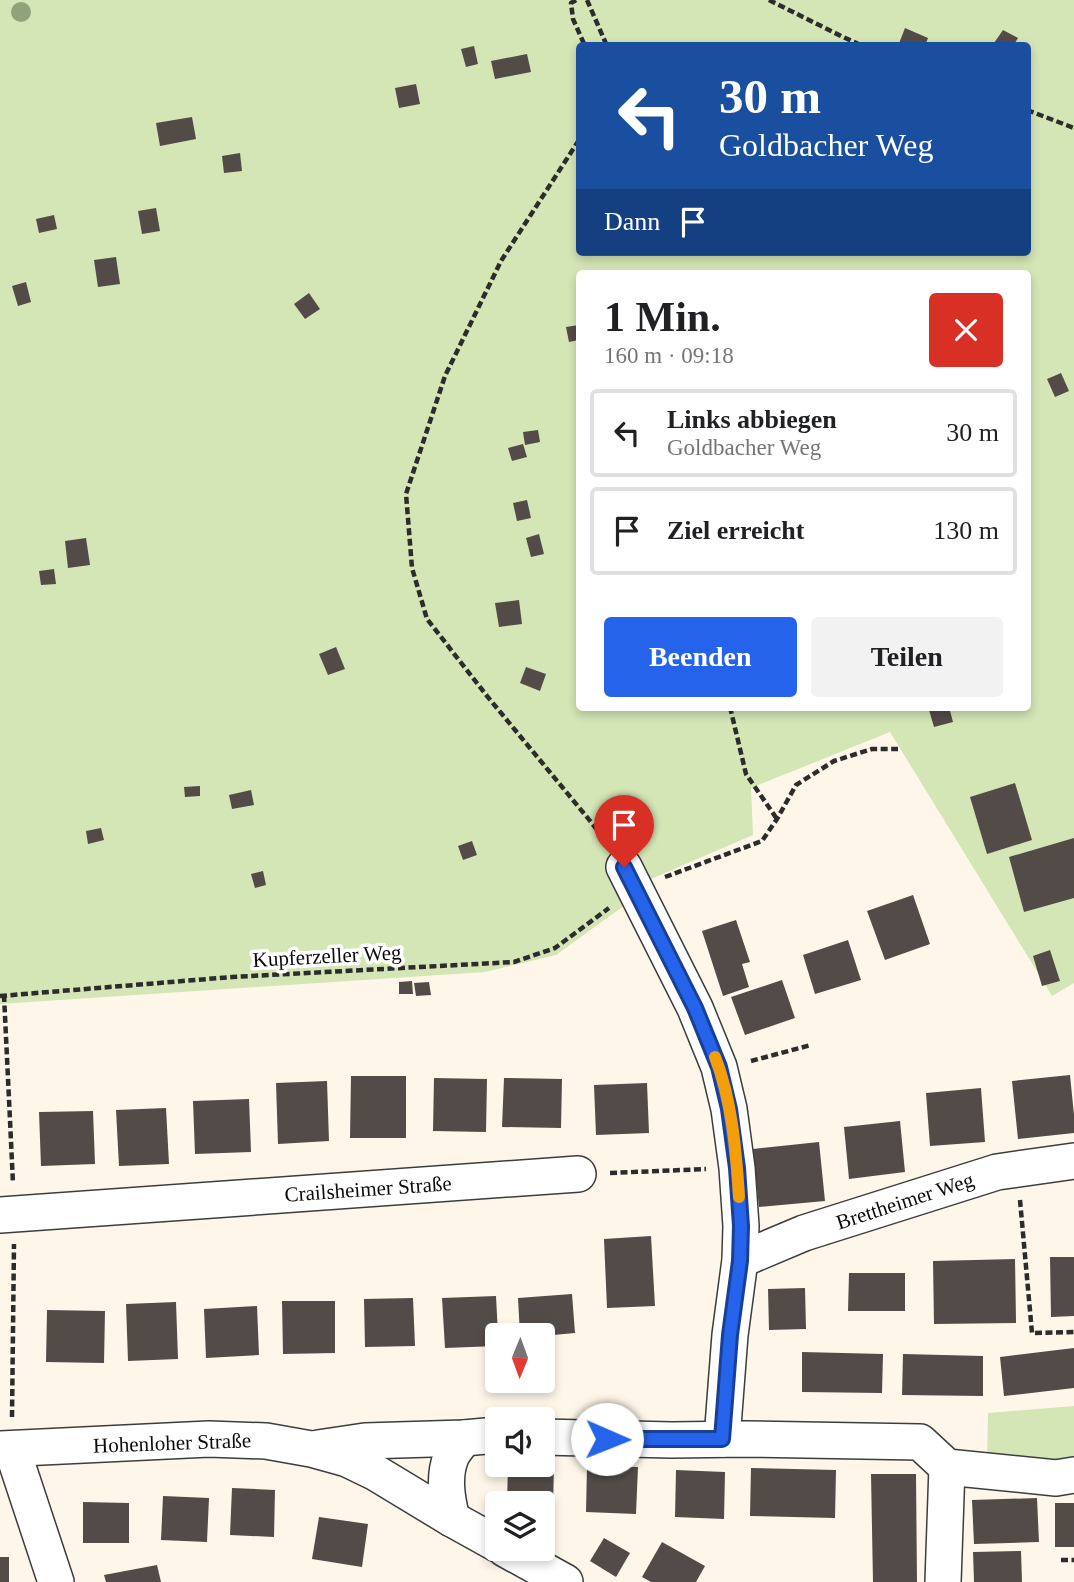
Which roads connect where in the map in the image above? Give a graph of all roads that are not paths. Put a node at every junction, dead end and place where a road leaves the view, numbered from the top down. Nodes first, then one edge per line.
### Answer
1 (629, 878) road end
2 (1074, 1161) edge
3 (578, 1174) road end
4 (7, 1214) edge
5 (740, 1261) junction
6 (481, 1436) edge
7 (555, 1437) edge
8 (722, 1439) junction
9 (6, 1449) edge
10 (311, 1449) junction
11 (947, 1467) junction
12 (1074, 1475) edge
13 (452, 1519) junction
14 (485, 1537) edge
15 (527, 1561) edge
16 (56, 1582) edge
17 (565, 1582) edge
18 (943, 1582) edge

1 - 5 street
2 - 5 street, Brettheimer Weg
3 - 4 street, Crailsheimer Straße
5 - 8 street
6 - 10 street
6 - 13 street
7 - 8 street
8 - 11 street
9 - 10 street, Hohenloher Straße
9 - 16 street
10 - 13 street, Hohenloher Straße
11 - 12 street
11 - 18 street
13 - 14 street, Hohenloher Straße
15 - 17 street

